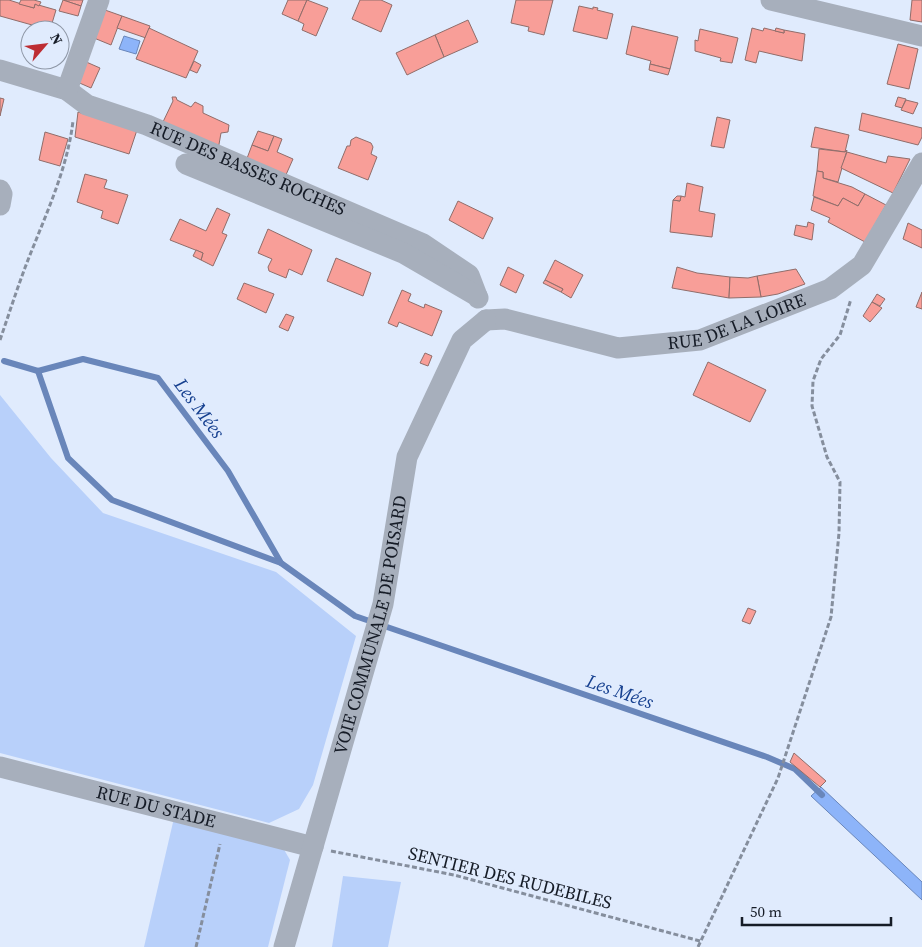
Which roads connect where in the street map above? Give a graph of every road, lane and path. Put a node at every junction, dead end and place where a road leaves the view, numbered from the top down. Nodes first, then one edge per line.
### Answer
1 (99, 0) edge
2 (771, 0) edge
3 (922, 36) edge
4 (0, 70) edge
5 (71, 94) junction
6 (922, 163) edge
7 (186, 164) dead end
8 (0, 190) edge
9 (0, 205) edge
10 (862, 265) junction
11 (476, 296) junction
12 (486, 320) junction
13 (0, 340) edge
14 (0, 767) edge
15 (225, 824) junction
16 (313, 847) junction
17 (700, 941) junction
18 (196, 947) edge
19 (284, 947) edge
20 (698, 947) edge

1 - 5 street
2 - 3 street
4 - 5 street, RUE DES BASSES ROCHES
5 - 11 street, RUE DES BASSES ROCHES
5 - 13 path
6 - 10 street, RUE DE LA LOIRE
7 - 11 street
8 - 9 street
10 - 12 street, RUE DE LA LOIRE
10 - 17 path
11 - 12 street, RUE DES BASSES ROCHES
12 - 16 street, VOIE COMMUNALE DE POISARD
14 - 15 street, RUE DU STADE
15 - 16 street, RUE DU STADE
15 - 18 path
16 - 17 path, SENTIER DES RUDEBILES
16 - 19 street, VOIE COMMUNALE DE POISARD
17 - 20 path

